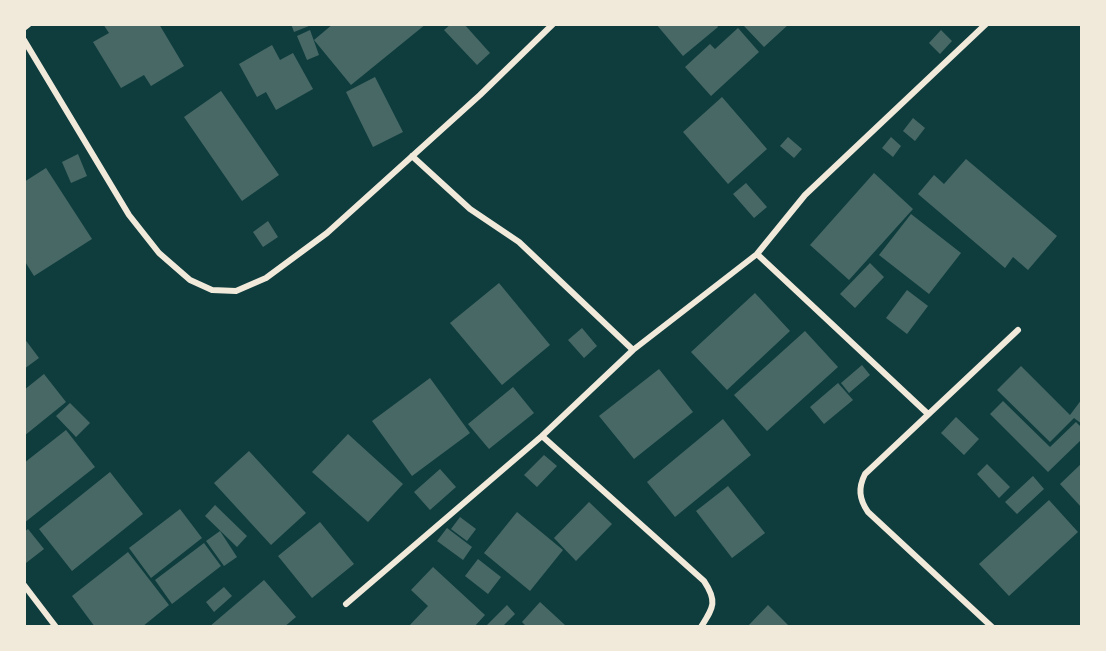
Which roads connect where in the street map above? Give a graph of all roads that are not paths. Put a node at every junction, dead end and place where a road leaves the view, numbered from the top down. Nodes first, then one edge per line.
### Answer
1 (29, 24) edge
2 (553, 24) edge
3 (986, 24) edge
4 (24, 28) edge
5 (24, 40) edge
6 (412, 156) junction
7 (757, 254) junction
8 (1018, 330) dead end
9 (633, 350) junction
10 (928, 414) junction
11 (542, 436) junction
12 (24, 585) edge
13 (346, 604) dead end
14 (56, 627) edge
15 (701, 627) edge
16 (992, 627) edge

1 - 4 street
2 - 6 street
3 - 7 street
5 - 6 street
6 - 9 street
7 - 9 street
7 - 10 street
8 - 10 street
9 - 11 street
10 - 16 street
11 - 13 street
11 - 15 street
12 - 14 street

